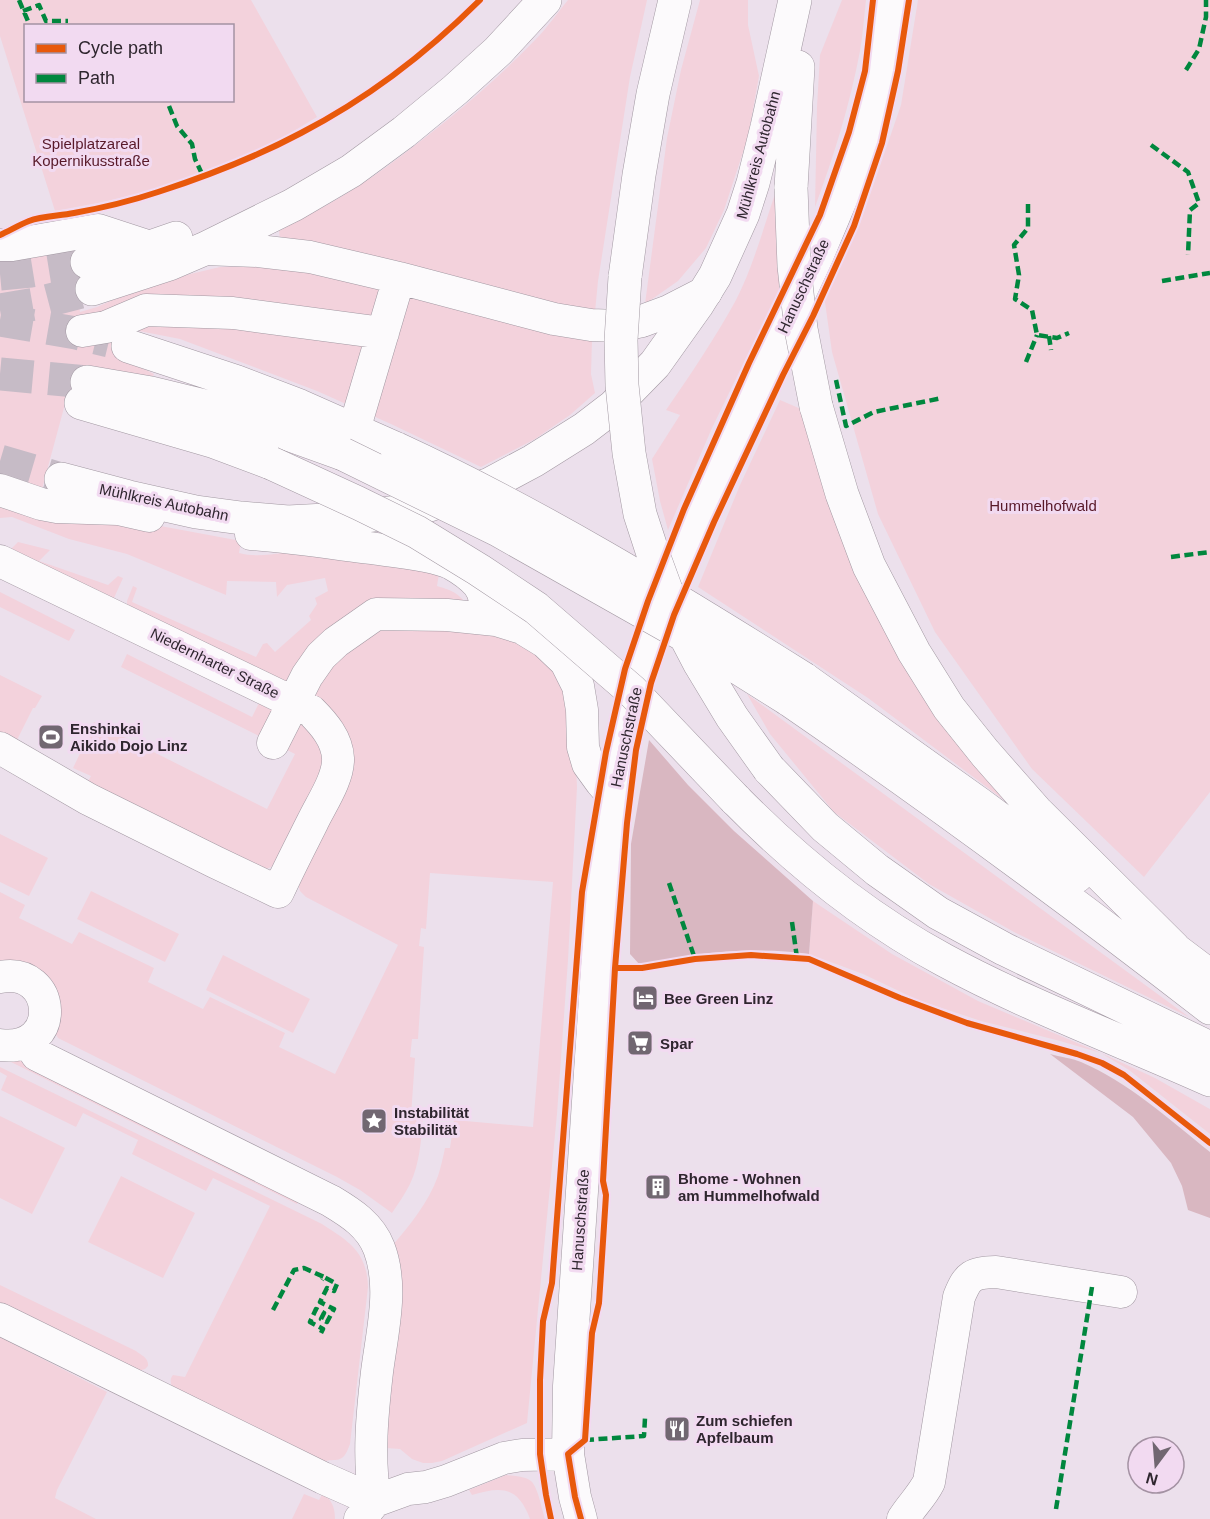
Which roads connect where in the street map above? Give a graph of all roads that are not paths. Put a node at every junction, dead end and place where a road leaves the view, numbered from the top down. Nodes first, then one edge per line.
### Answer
1 (545, 0) edge
2 (675, 0) edge
3 (795, 0) edge
4 (801, 0) edge
5 (890, 0) edge
6 (293, 206) junction
7 (0, 245) edge
8 (150, 247) junction
9 (204, 249) junction
10 (399, 278) junction
11 (706, 292) junction
12 (82, 331) tunnel mouth
13 (383, 333) junction
14 (128, 346) tunnel mouth
15 (348, 442) junction
16 (61, 479) tunnel mouth
17 (0, 490) edge
18 (0, 561) edge
19 (486, 619) junction
20 (796, 689) junction
21 (294, 702) junction
22 (273, 743) dead end
23 (0, 748) edge
24 (614, 797) junction
25 (1174, 948) junction
26 (1210, 976) edge
27 (0, 977) edge
28 (1210, 1008) edge
29 (14, 1043) edge
30 (1210, 1048) edge
31 (1210, 1080) edge
32 (1121, 1292) dead end
33 (0, 1319) edge
34 (567, 1454) junction
35 (370, 1513) edge
36 (581, 1519) edge
37 (903, 1519) edge

1 - 6 highway
2 - 30 highway, bridge
3 - 11 highway, Mühlkreis Autobahn
4 - 25 highway, bridge
5 - 24 street, Hanuschstraße
6 - 8 highway
6 - 9 highway
7 - 8 street
8 - 9 highway
9 - 10 street
10 - 11 street
10 - 13 street
11 - 16 highway, Mühlkreis Autobahn
12 - 13 street
13 - 15 street
14 - 15 highway
15 - 20 highway, bridge
15 - 20 highway, bridge
15 - 31 highway, bridge
17 - 19 street
18 - 21 street, Niedernharter Straße
19 - 21 street, Niedernharter Straße
19 - 24 street, Niedernharter Straße
20 - 25 highway
20 - 28 highway
21 - 22 street
21 - 23 street
24 - 34 street, Hanuschstraße
25 - 26 highway
27 - 29 street
29 - 35 street
32 - 37 street
33 - 35 street
34 - 35 street
34 - 36 street, Hanuschstraße

